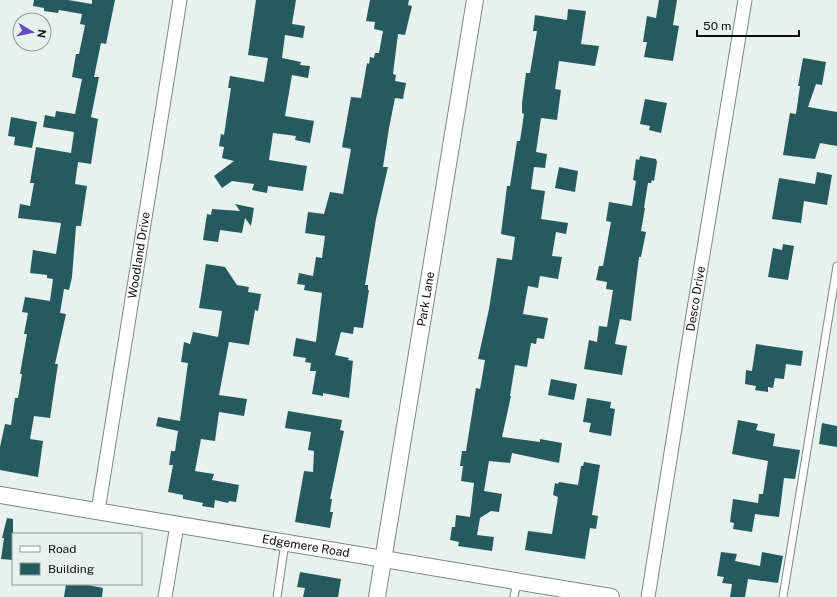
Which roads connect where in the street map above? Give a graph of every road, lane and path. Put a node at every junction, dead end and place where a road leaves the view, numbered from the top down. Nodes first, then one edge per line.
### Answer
1 (180, 0) edge
2 (475, 0) edge
3 (745, 0) edge
4 (837, 266) edge
5 (0, 495) edge
6 (98, 511) junction
7 (177, 525) junction
8 (285, 543) junction
9 (382, 559) junction
10 (516, 589) edge
11 (165, 597) edge
12 (276, 597) edge
13 (377, 597) edge
14 (611, 597) edge
15 (648, 597) edge
16 (783, 597) edge

1 - 6 street, Woodland Drive
2 - 9 street, Park Lane
3 - 15 street, Desco Drive
4 - 16 lane
5 - 6 street, Edgemere Road
6 - 7 street, Edgemere Road
7 - 8 street, Edgemere Road
7 - 11 street
8 - 9 street, Edgemere Road
8 - 12 lane
9 - 10 street, Edgemere Road
9 - 13 street, Park Lane
10 - 14 street, Edgemere Road

